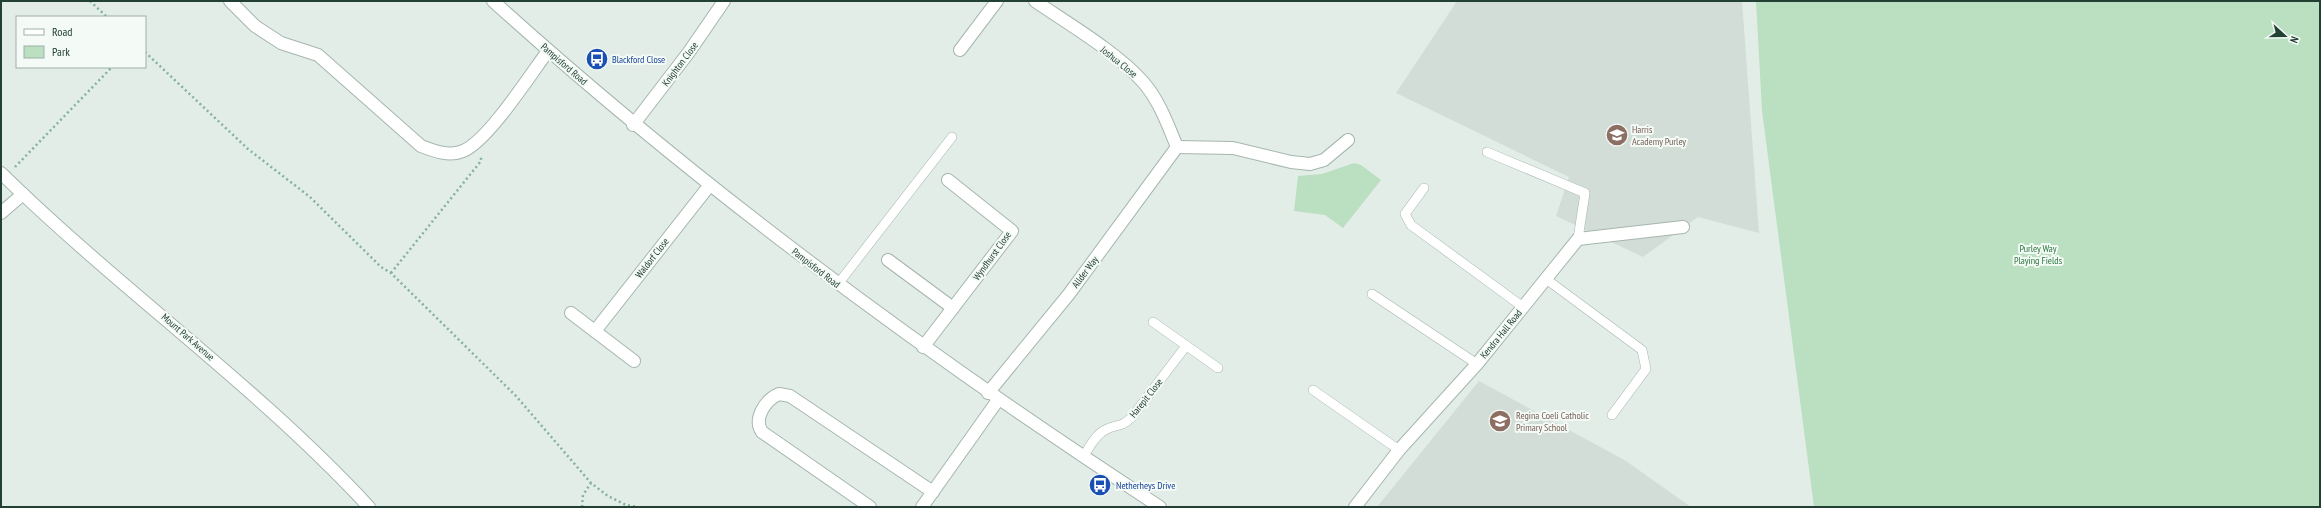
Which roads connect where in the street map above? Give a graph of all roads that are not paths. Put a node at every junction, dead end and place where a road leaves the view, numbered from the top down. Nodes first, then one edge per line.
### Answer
1 (230, 1) edge
2 (493, 1) edge
3 (724, 1) edge
4 (997, 1) edge
5 (1035, 1) edge
6 (960, 50) dead end
7 (548, 51) junction
8 (634, 125) junction
9 (952, 137) dead end
10 (1348, 140) dead end
11 (1177, 147) junction
12 (1487, 152) dead end
13 (3, 176) edge
14 (948, 180) dead end
15 (709, 186) junction
16 (1424, 188) dead end
17 (23, 194) junction
18 (1, 213) edge
19 (1682, 227) dead end
20 (1578, 239) junction
21 (888, 260) dead end
22 (1546, 279) junction
23 (838, 284) junction
24 (1372, 294) dead end
25 (1523, 307) junction
26 (953, 308) junction
27 (571, 313) dead end
28 (1153, 322) dead end
29 (596, 331) junction
30 (1186, 346) junction
31 (923, 347) junction
32 (634, 361) dead end
33 (1477, 364) junction
34 (1218, 368) dead end
35 (1313, 390) dead end
36 (993, 396) junction
37 (1612, 415) dead end
38 (1399, 450) junction
39 (1083, 457) junction
40 (932, 492) junction
41 (369, 507) edge
42 (870, 507) edge
43 (922, 507) edge
44 (1160, 507) edge
45 (1355, 507) edge

1 - 7 street
2 - 7 street, Pampisford Road
3 - 8 street, Knighton Close
4 - 6 street
5 - 11 street, Joshua Close
7 - 8 street, Pampisford Road
8 - 15 street, Pampisford Road
9 - 23 lane
10 - 11 street
11 - 36 street, Allder Way
12 - 20 lane
13 - 17 street, Mount Park Avenue
14 - 26 street, Wyndhurst Close
15 - 23 street, Pampisford Road
15 - 29 street, Waldorf Close
16 - 25 lane
17 - 18 street
17 - 41 street, Mount Park Avenue
19 - 20 street
20 - 22 street, Kendra Hall Road
21 - 26 street
22 - 25 street, Kendra Hall Road
22 - 37 lane
23 - 31 street, Pampisford Road
24 - 33 lane
25 - 33 street, Kendra Hall Road
26 - 31 street, Wyndhurst Close
27 - 29 street
28 - 30 lane
29 - 32 street
30 - 34 lane
30 - 39 lane, Harepit Close
31 - 36 street, Pampisford Road
33 - 38 street, Kendra Hall Road
35 - 38 lane
36 - 39 street, Pampisford Road
36 - 40 street
38 - 45 street, Kendra Hall Road
39 - 44 street, Pampisford Road
40 - 42 street
40 - 43 street

